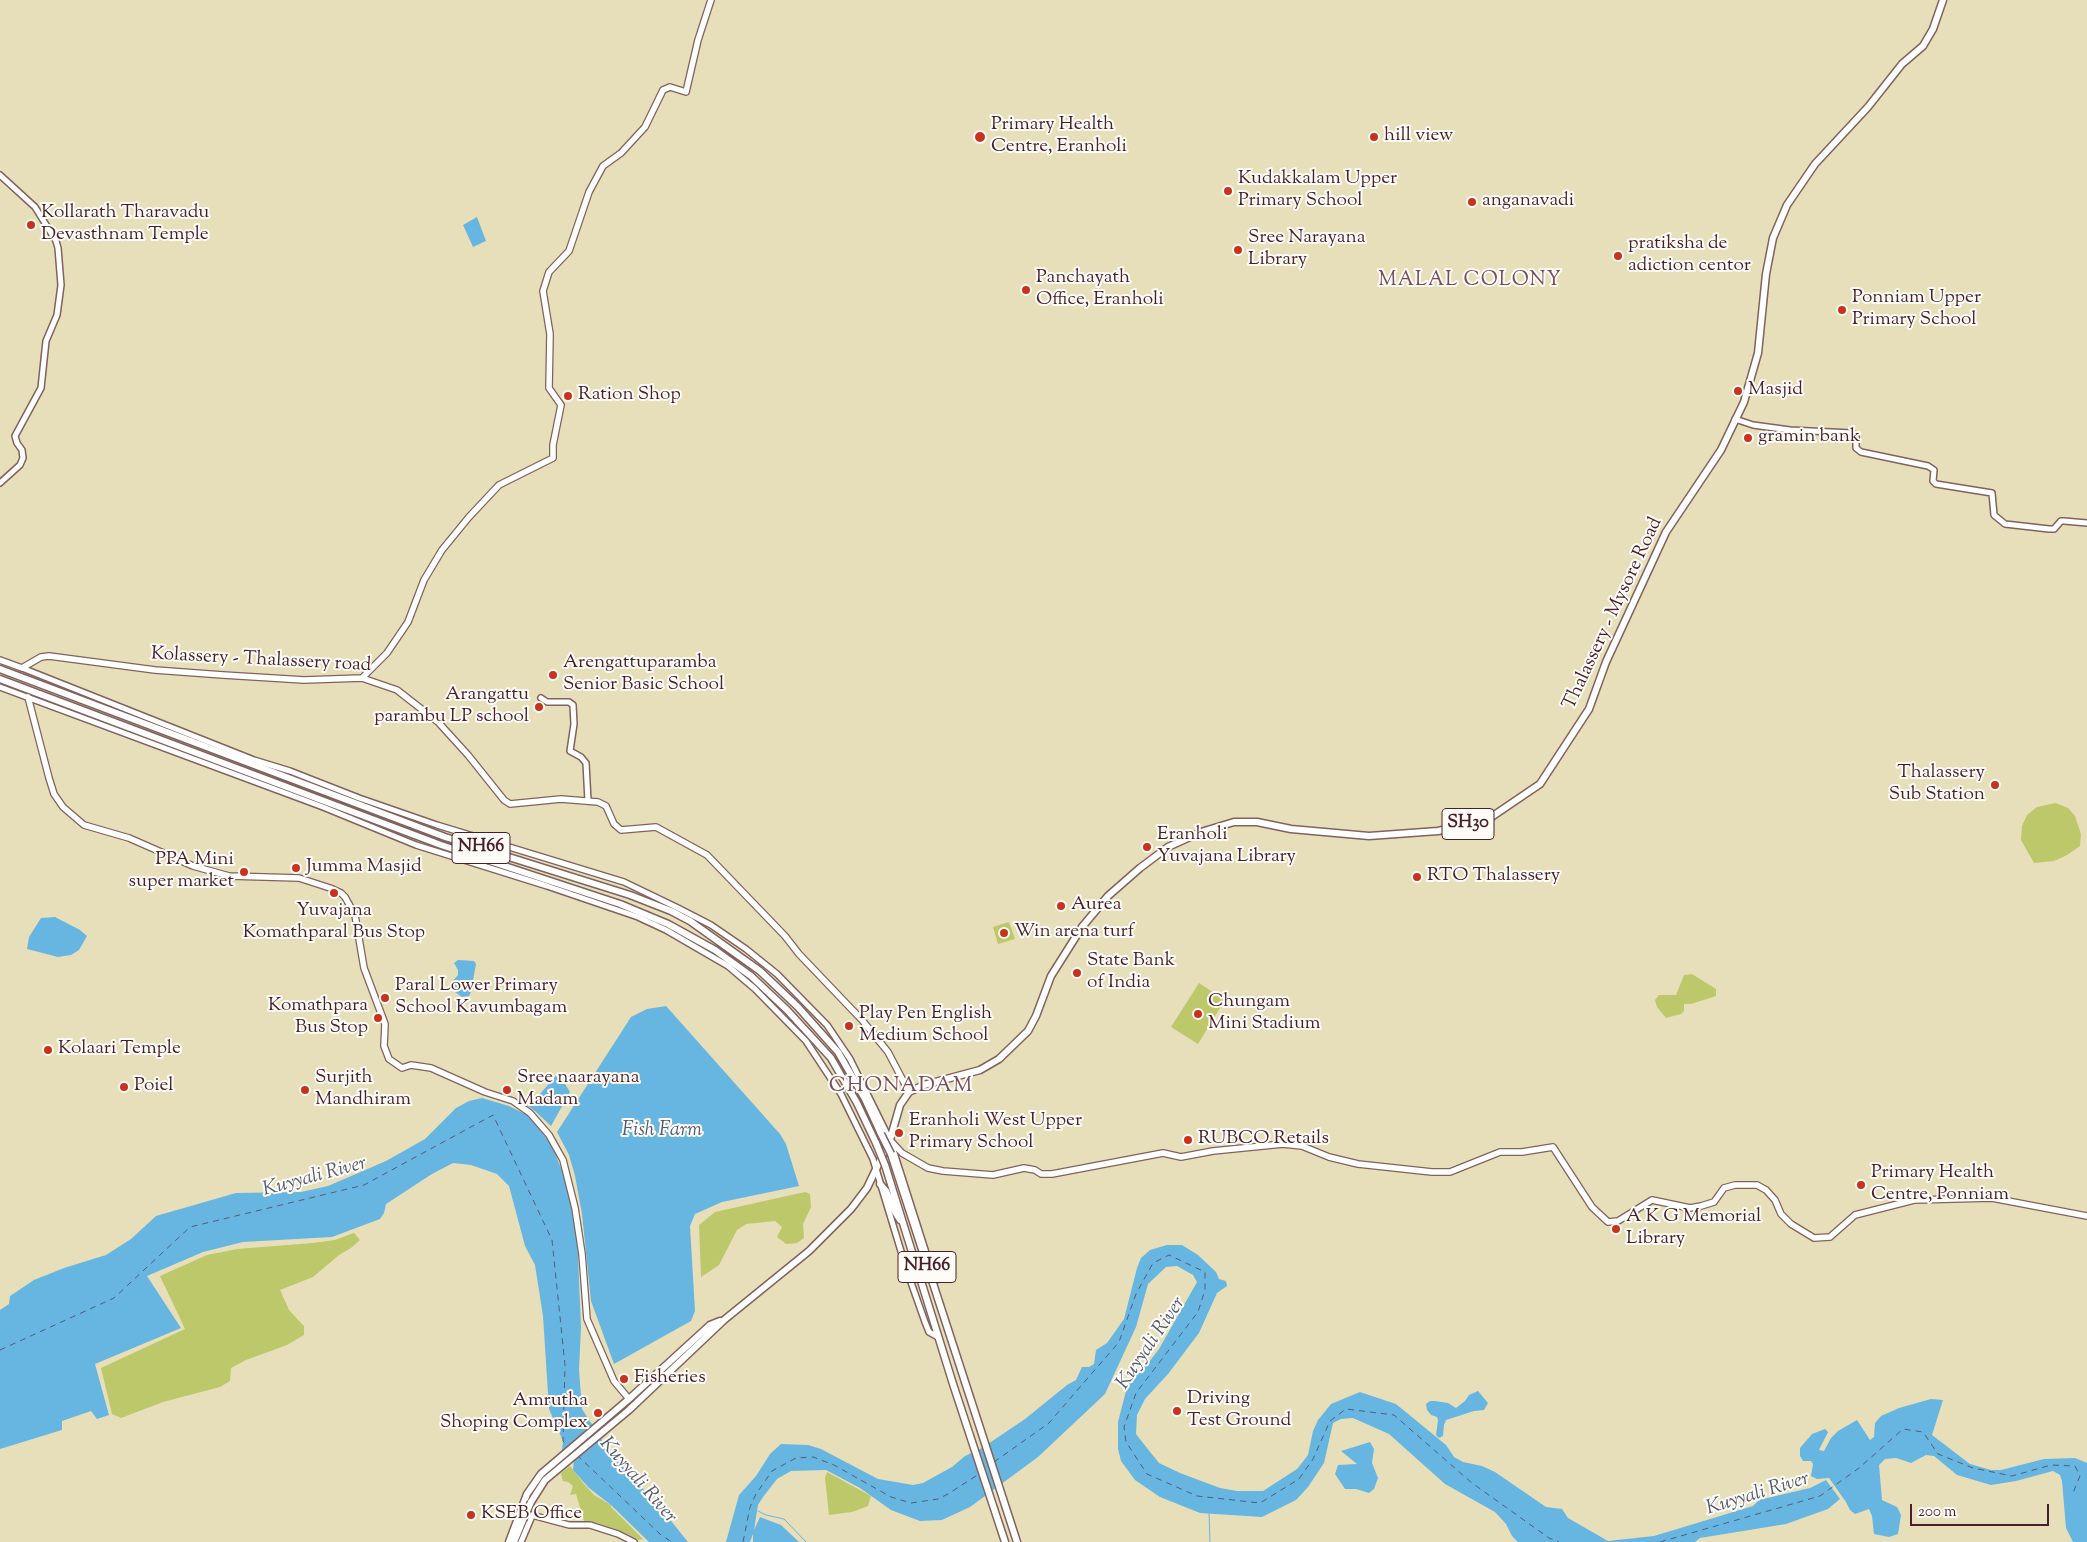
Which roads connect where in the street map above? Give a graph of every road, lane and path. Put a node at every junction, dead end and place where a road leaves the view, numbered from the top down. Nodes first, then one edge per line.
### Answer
1 (711, 0) edge
2 (1942, 0) edge
3 (0, 175) edge
4 (1736, 419) junction
5 (0, 482) edge
6 (2087, 523) edge
7 (0, 660) edge
8 (22, 668) junction
9 (0, 669) edge
10 (362, 678) junction
11 (0, 679) edge
12 (0, 687) edge
13 (28, 697) junction
14 (541, 698) dead end
15 (588, 800) junction
16 (909, 1092) junction
17 (890, 1140) junction
18 (876, 1170) junction
19 (901, 1172) junction
20 (880, 1184) junction
21 (905, 1199) junction
22 (2087, 1216) edge
23 (903, 1223) junction
24 (724, 1320) junction
25 (946, 1327) junction
26 (938, 1337) junction
27 (629, 1400) junction
28 (520, 1512) junction
29 (532, 1516) junction
30 (509, 1542) edge
31 (514, 1542) edge
32 (521, 1542) edge
33 (634, 1542) edge
34 (1005, 1542) edge
35 (1017, 1542) edge

1 - 10 main road
2 - 4 main road, Thalassery - Mysore Road / SH30
3 - 5 street
4 - 6 street
4 - 16 main road, Thalassery - Mysore Road / SH30
7 - 8 main road
8 - 10 main road, Kolassery - Thalassery road
8 - 17 street
9 - 21 main road, NH66, bridge
10 - 15 main road, Kolassery - Thalassery road
11 - 23 main road, NH66, bridge
12 - 13 street
13 - 18 street
13 - 27 main road
14 - 15 street
15 - 16 main road, Kolassery - Thalassery road
16 - 17 main road
17 - 18 main road
17 - 19 street
17 - 22 main road
18 - 20 street
18 - 24 main road
19 - 21 main road
19 - 25 street
20 - 23 main road
20 - 26 street
21 - 25 main road, NH66
23 - 26 main road, NH66
24 - 27 main road
24 - 31 main road, bridge
25 - 35 main road, NH66
26 - 34 main road, NH66
27 - 28 main road
28 - 29 street
28 - 30 main road
29 - 32 street
29 - 33 street

